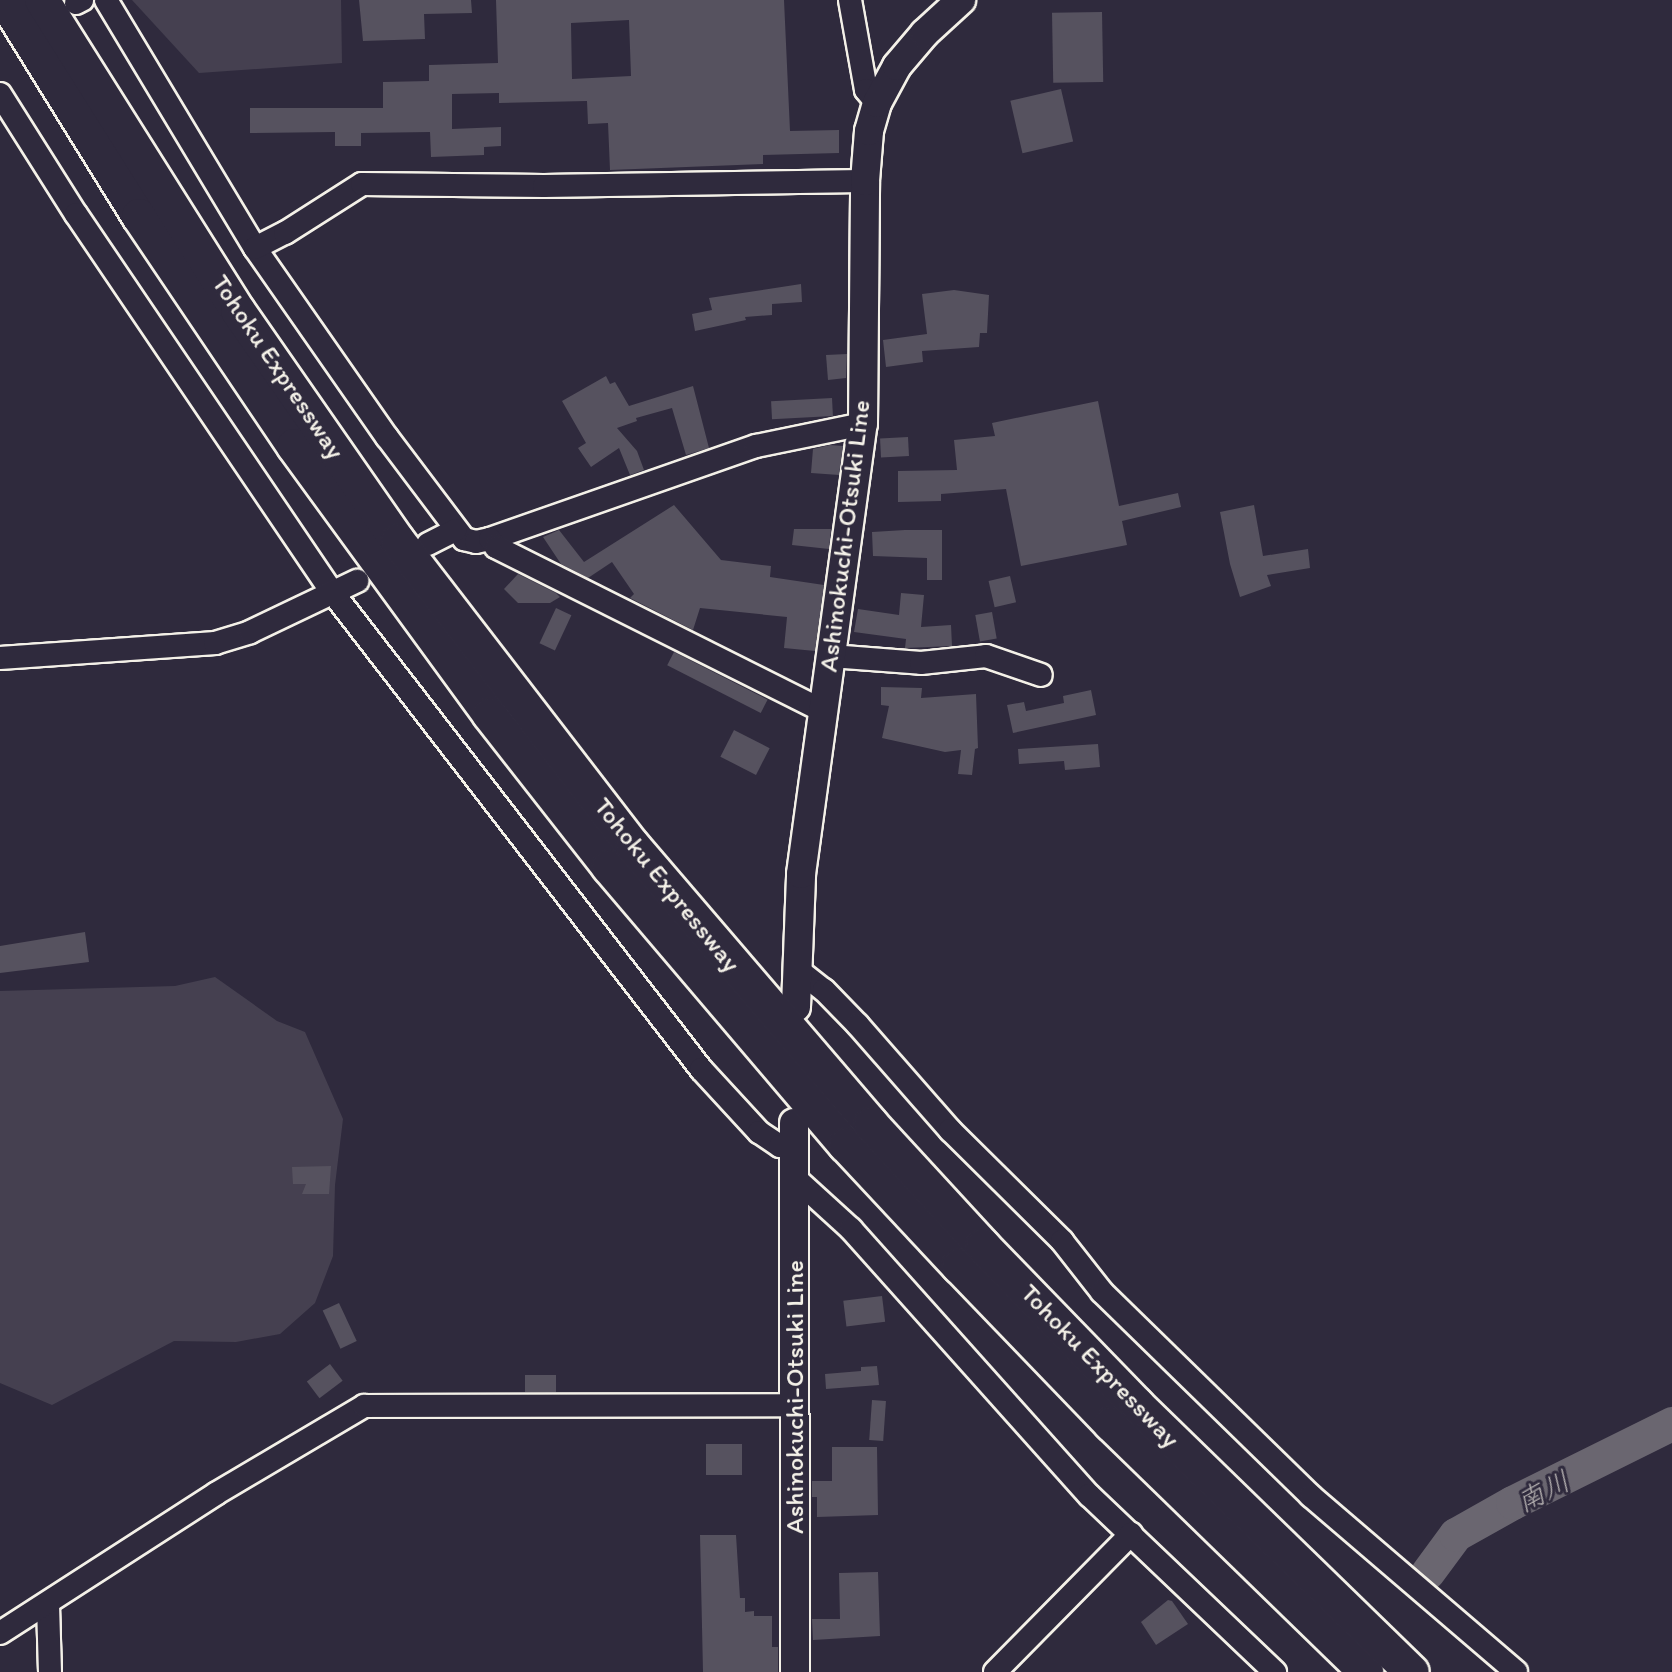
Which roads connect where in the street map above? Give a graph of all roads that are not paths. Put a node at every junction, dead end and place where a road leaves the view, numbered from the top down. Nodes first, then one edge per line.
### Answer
1 (5, 0) edge
2 (106, 0) edge
3 (850, 0) edge
4 (961, 0) edge
5 (67, 1) edge
6 (0, 94) edge
7 (877, 103) junction
8 (865, 181) junction
9 (255, 248) junction
10 (863, 424) junction
11 (456, 530) junction
12 (490, 539) junction
13 (428, 544) dead end
14 (357, 581) dead end
15 (333, 593) junction
16 (831, 656) junction
17 (0, 658) edge
18 (1041, 675) dead end
19 (823, 711) junction
20 (798, 970) junction
21 (796, 1007) dead end
22 (795, 1136) joint
23 (795, 1178) junction
24 (795, 1405) junction
25 (1131, 1534) junction
26 (48, 1605) junction
27 (0, 1633) edge
28 (50, 1672) edge
29 (795, 1672) edge
30 (995, 1672) edge
31 (1275, 1672) edge
32 (1366, 1672) edge
33 (1412, 1672) edge
34 (1516, 1672) edge

1 - 32 highway, Tohoku Expressway
2 - 9 street
3 - 7 street
4 - 7 main road, Ashinokuchi-Otsuki Line
5 - 33 highway, Tohoku Expressway
6 - 15 street
7 - 8 main road, Ashinokuchi-Otsuki Line
8 - 9 street
8 - 10 main road, Ashinokuchi-Otsuki Line
9 - 11 street
10 - 12 street
10 - 16 main road, Ashinokuchi-Otsuki Line
11 - 12 street
11 - 13 street
12 - 19 street
14 - 15 street
15 - 17 street
15 - 22 street
16 - 18 street
16 - 19 main road, Ashinokuchi-Otsuki Line
19 - 20 main road, Ashinokuchi-Otsuki Line
20 - 21 main road, Ashinokuchi-Otsuki Line
20 - 34 street
22 - 23 main road, Ashinokuchi-Otsuki Line
23 - 24 main road, Ashinokuchi-Otsuki Line
23 - 25 street
24 - 26 street
24 - 29 main road, Ashinokuchi-Otsuki Line
25 - 30 street
25 - 31 street
26 - 27 street
26 - 28 street

